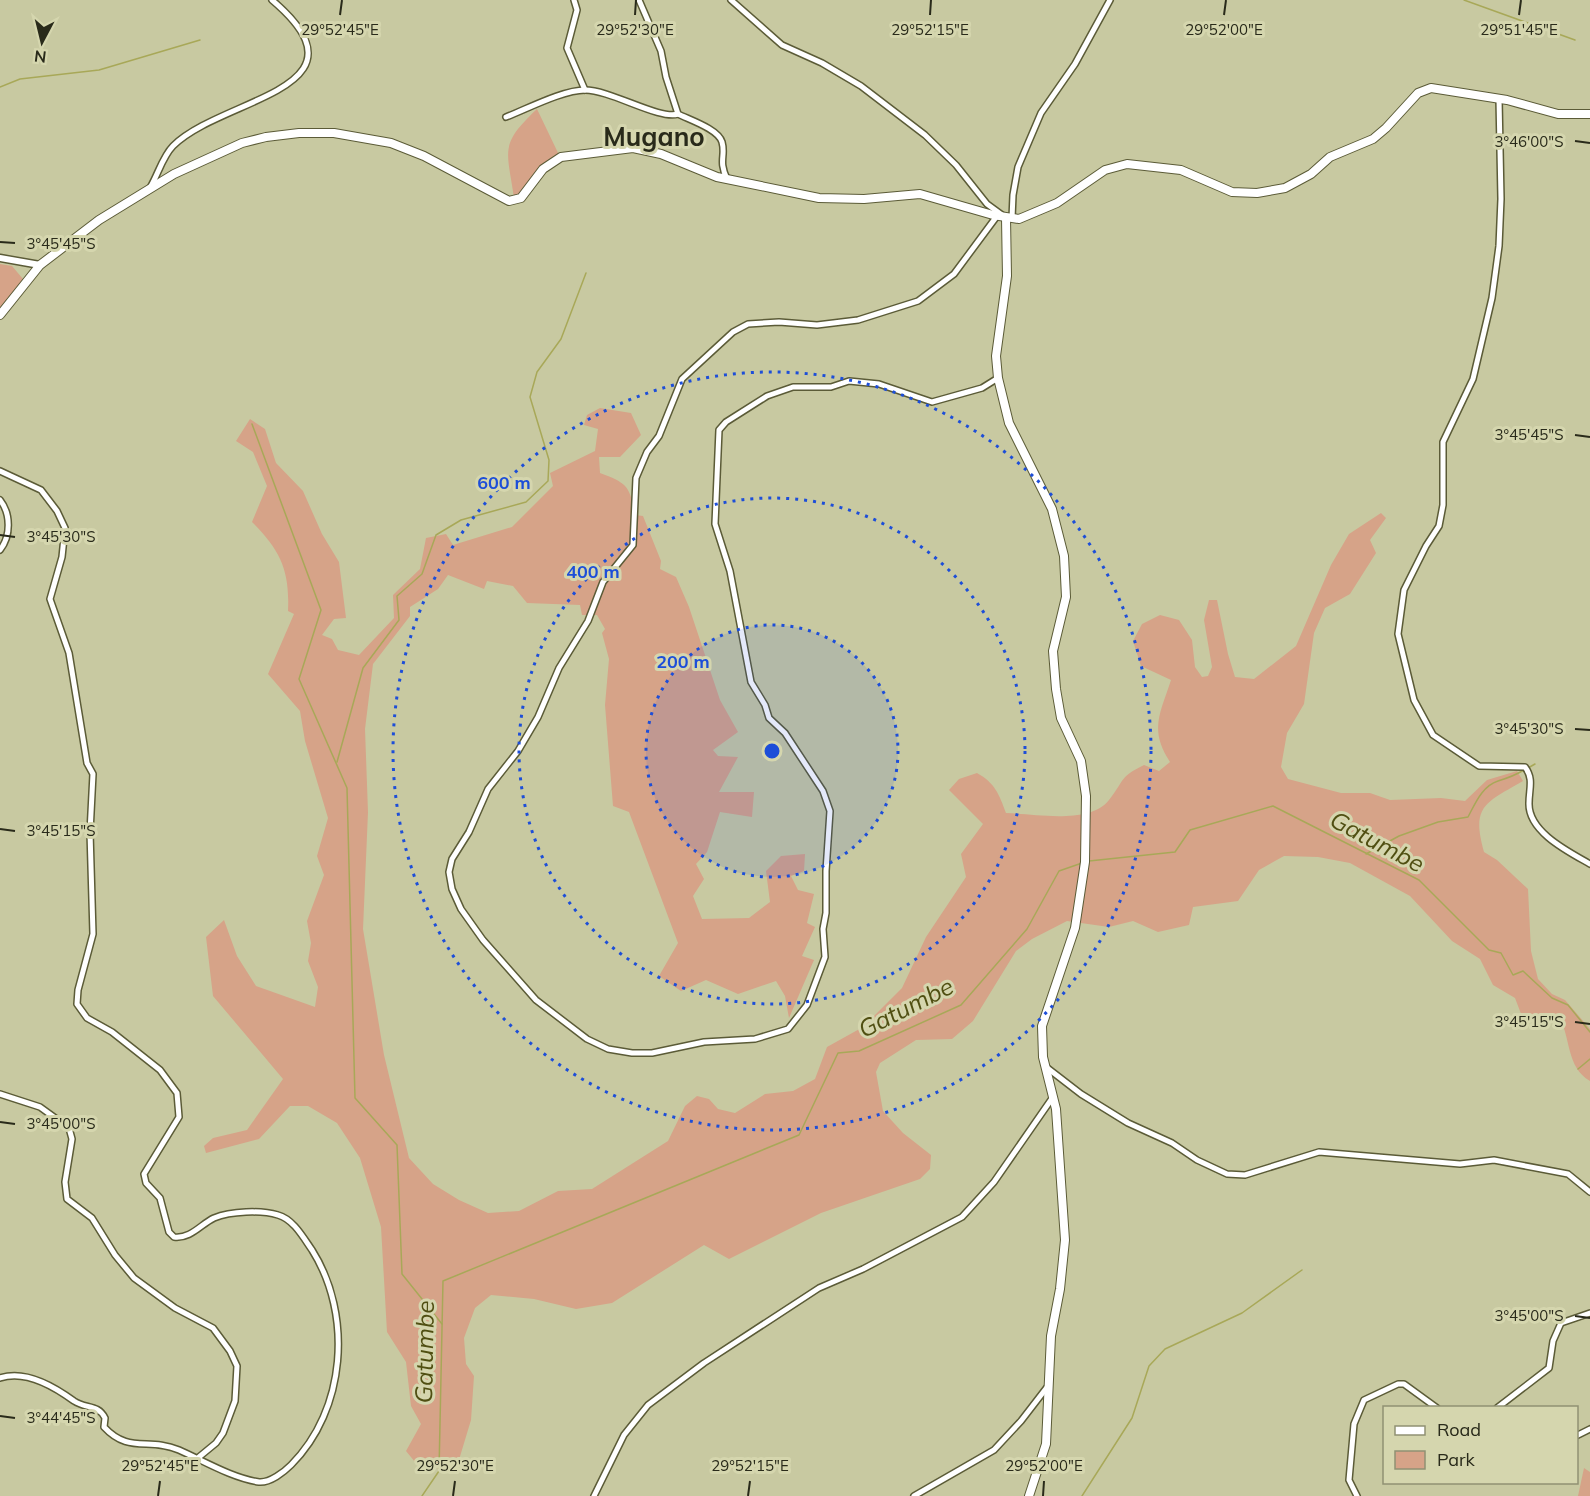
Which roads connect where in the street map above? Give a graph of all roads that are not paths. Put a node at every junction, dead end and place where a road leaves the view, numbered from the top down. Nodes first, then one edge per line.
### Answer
1 (272, 0) edge
2 (574, 0) edge
3 (639, 0) edge
4 (731, 0) edge
5 (1110, 0) edge
6 (585, 90) junction
7 (1499, 99) junction
8 (678, 114) junction
9 (1590, 114) edge
10 (506, 117) dead end
11 (727, 179) junction
12 (152, 186) junction
13 (997, 216) junction
14 (1009, 218) junction
15 (0, 258) edge
16 (40, 265) junction
17 (0, 315) edge
18 (998, 378) junction
19 (0, 471) edge
20 (0, 500) edge
21 (0, 550) edge
22 (1590, 864) edge
23 (1046, 1067) junction
24 (0, 1094) edge
25 (1054, 1096) junction
26 (1590, 1192) edge
27 (1590, 1313) edge
28 (0, 1378) edge
29 (1048, 1386) junction
30 (1436, 1406) edge
31 (1498, 1406) edge
32 (199, 1457) junction
33 (594, 1496) edge
34 (914, 1496) edge
35 (1029, 1496) edge
36 (1357, 1496) edge

1 - 12 street
2 - 6 street
3 - 8 street
4 - 14 street
5 - 14 street
6 - 8 street
6 - 10 street
7 - 9 main road
7 - 14 main road
7 - 22 street
8 - 11 street
11 - 12 main road
11 - 13 main road
12 - 16 main road
13 - 14 main road
13 - 18 street
14 - 18 main road
15 - 16 street
16 - 17 main road
18 - 23 main road
19 - 32 street
20 - 21 street
23 - 25 main road
23 - 26 street
24 - 32 street
25 - 29 main road
25 - 33 street
27 - 31 street
28 - 32 street
29 - 34 street
29 - 35 main road
30 - 36 street

